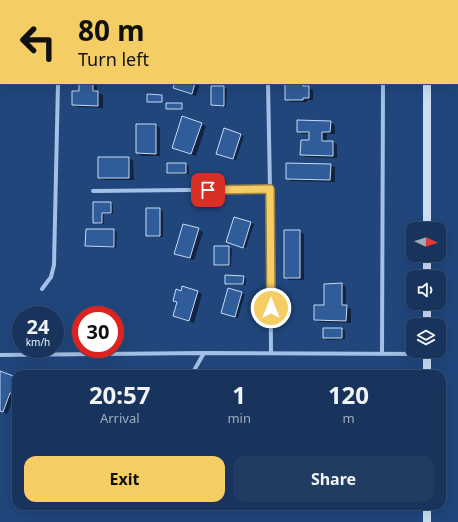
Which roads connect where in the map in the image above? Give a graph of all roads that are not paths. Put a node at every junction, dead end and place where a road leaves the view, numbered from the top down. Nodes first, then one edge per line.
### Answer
1 (58, 84) edge
2 (268, 84) edge
3 (383, 84) edge
4 (427, 84) edge
5 (270, 189) junction
6 (93, 190) dead end
7 (427, 222) edge
8 (42, 289) dead end
9 (204, 353) junction
10 (271, 353) junction
11 (406, 353) edge
12 (382, 354) junction
13 (0, 355) edge
14 (427, 358) edge
15 (194, 370) edge
16 (427, 370) edge
17 (427, 510) edge
18 (428, 522) edge

1 - 8 street
2 - 5 street
3 - 12 street
4 - 7 street
5 - 6 street
5 - 10 street
9 - 10 street
9 - 13 street
9 - 15 street
10 - 12 street
11 - 12 street
14 - 16 street
17 - 18 street

